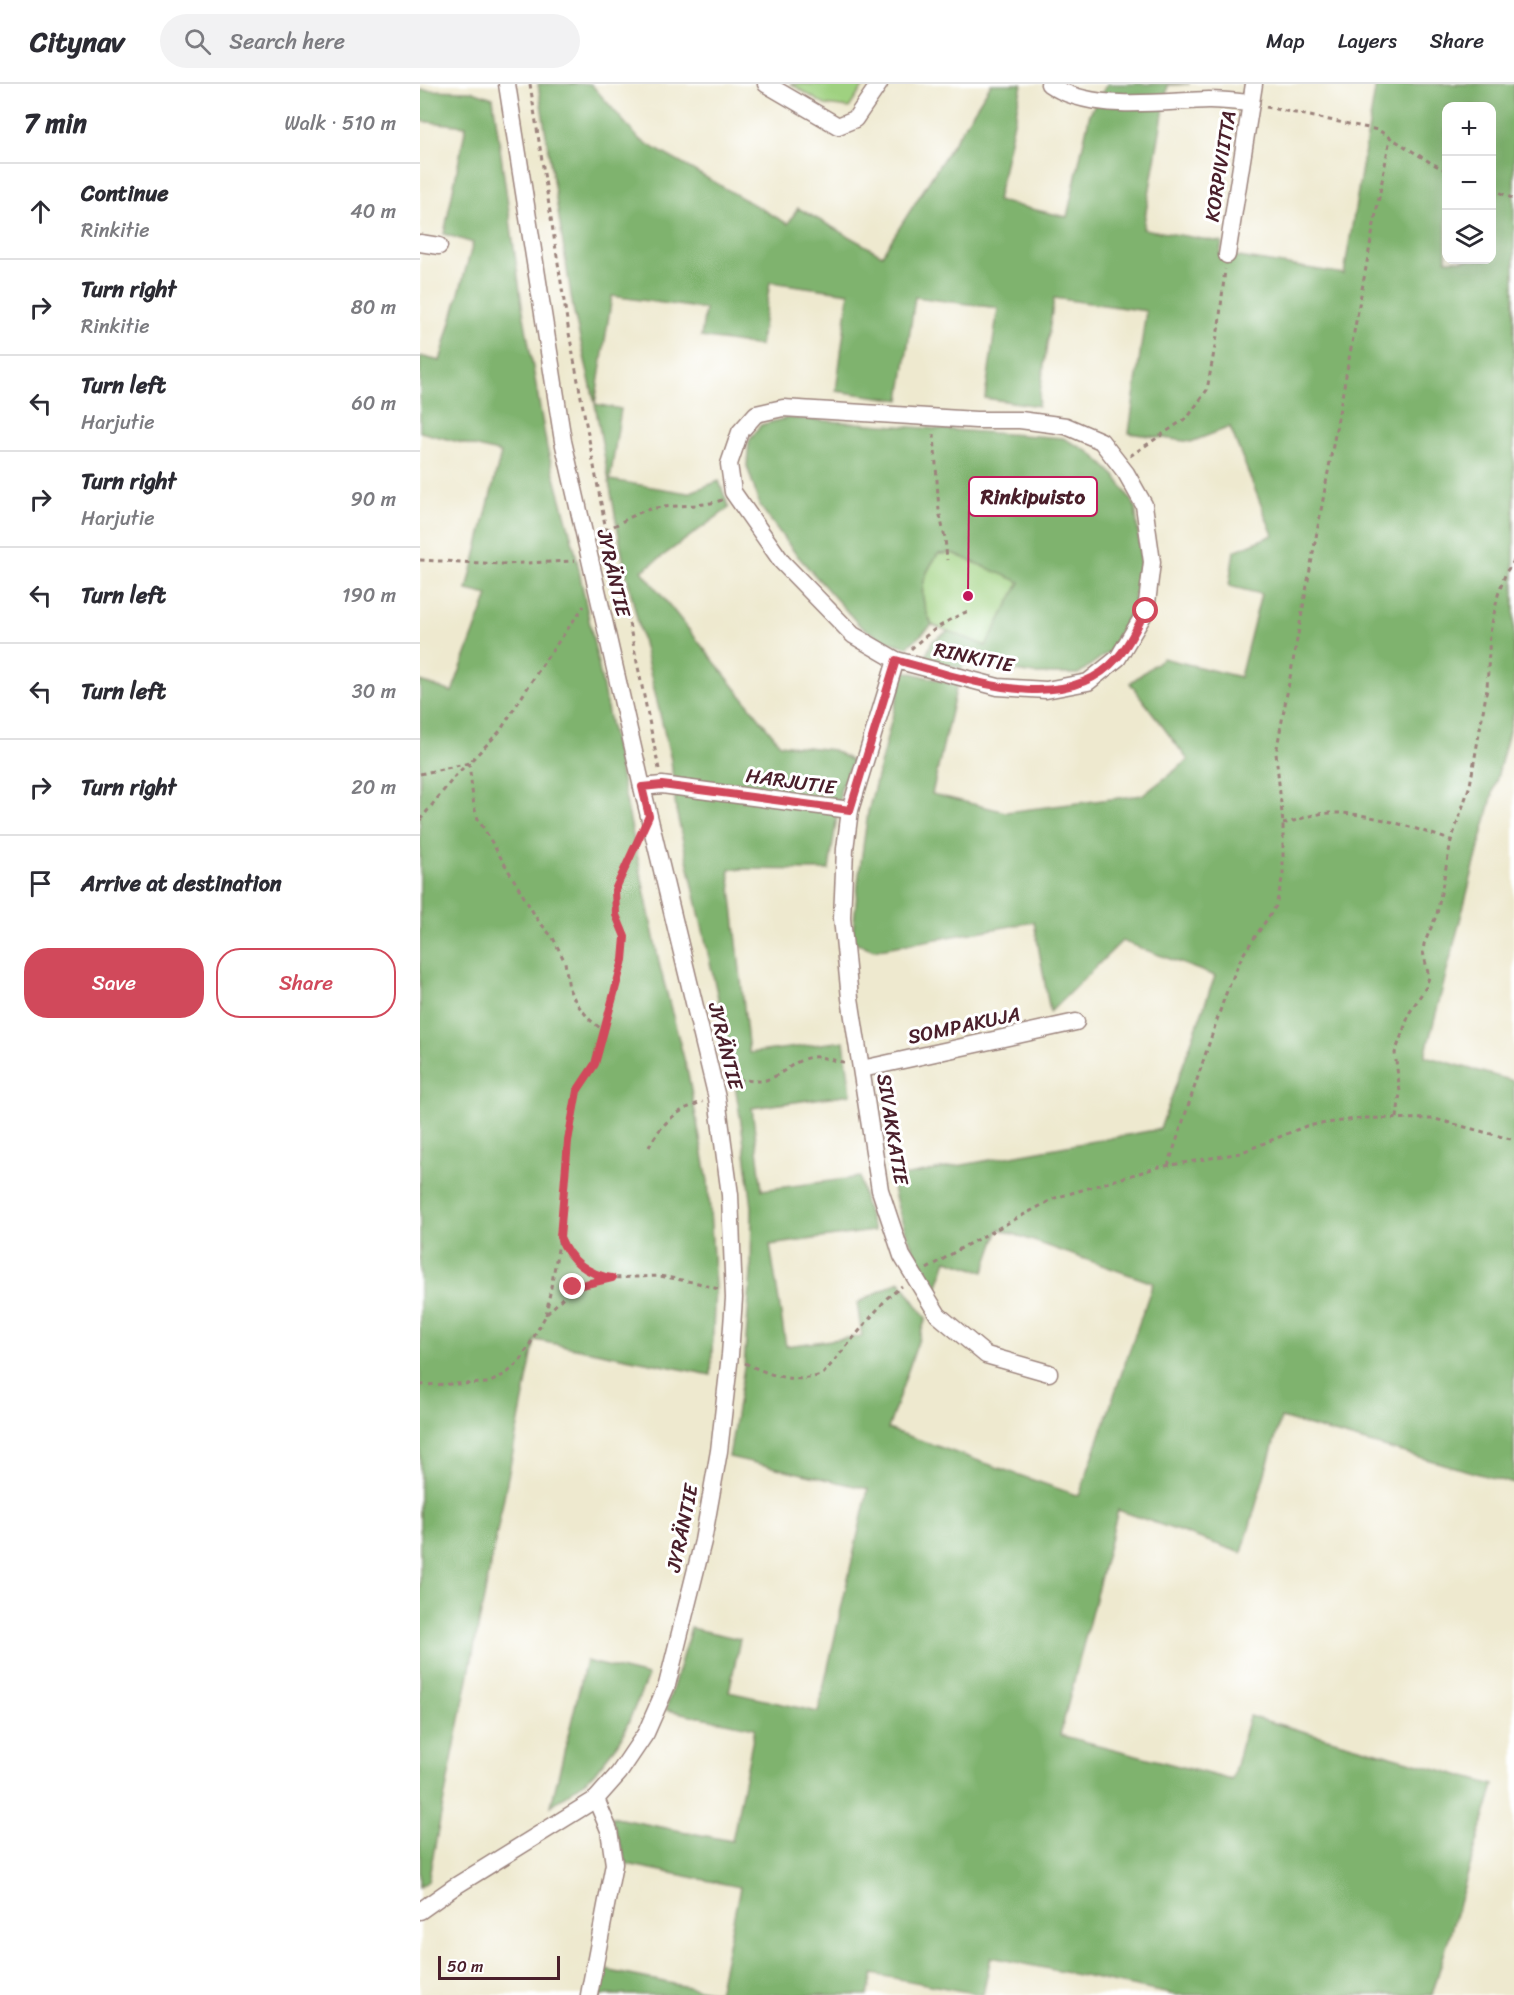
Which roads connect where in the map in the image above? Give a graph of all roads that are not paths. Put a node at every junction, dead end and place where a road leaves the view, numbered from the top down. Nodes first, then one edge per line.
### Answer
1 (507, 84) edge
2 (766, 84) edge
3 (879, 84) edge
4 (1049, 84) edge
5 (1254, 84) edge
6 (1251, 103) junction
7 (420, 243) edge
8 (439, 246) dead end
9 (1227, 255) road end
10 (898, 661) junction
11 (642, 787) junction
12 (850, 810) junction
13 (1076, 1022) dead end
14 (861, 1065) junction
15 (1049, 1373) dead end
16 (596, 1799) junction
17 (420, 1911) edge
18 (589, 1995) edge

1 - 11 street, JYRÄNTIE
2 - 3 street
4 - 6 street
5 - 6 street, KORPIVIITTA
6 - 9 street, KORPIVIITTA
7 - 8 street
10 - 10 street, RINKITIE
10 - 12 street, HARJUTIE
11 - 12 street, HARJUTIE
11 - 16 street, JYRÄNTIE
12 - 14 street, SIVAKKATIE
13 - 14 street, SOMPAKUJA
14 - 15 street, SIVAKKATIE
16 - 17 street, JYRÄNTIE
16 - 18 street

